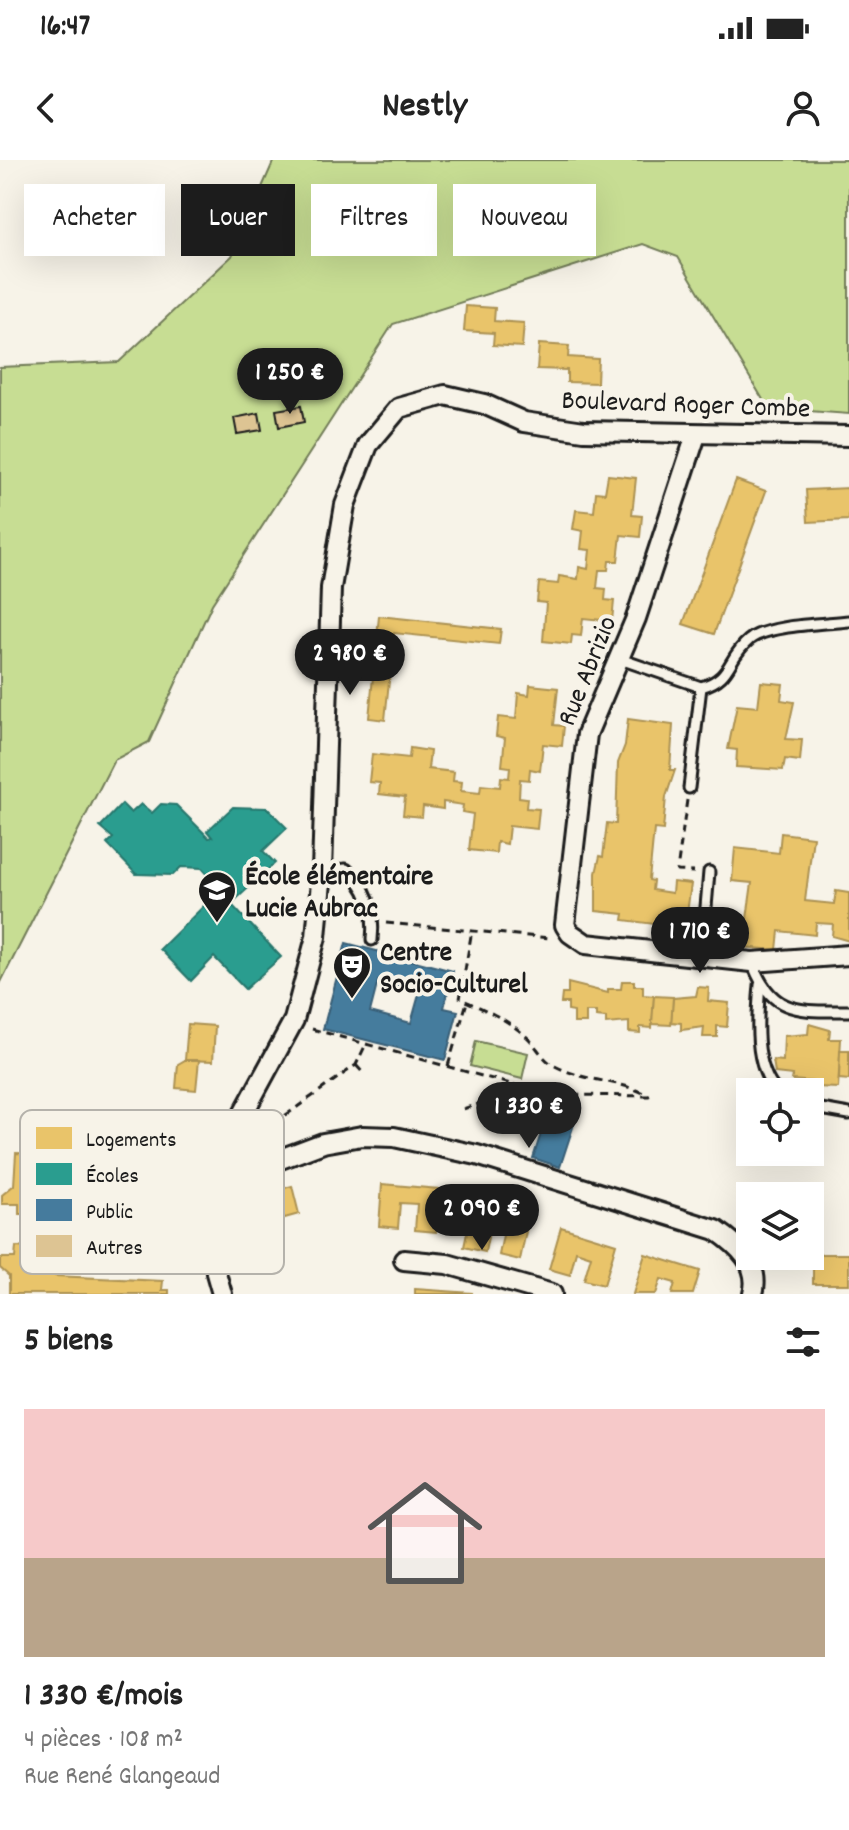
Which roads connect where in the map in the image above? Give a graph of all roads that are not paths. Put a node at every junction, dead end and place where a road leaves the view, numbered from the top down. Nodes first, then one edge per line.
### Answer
1 (696, 435) junction
2 (849, 436) edge
3 (849, 621) edge
4 (620, 659) junction
5 (701, 687) junction
6 (689, 788) road end
7 (322, 871) junction
8 (709, 872) road end
9 (372, 940) dead end
10 (702, 954) junction
11 (849, 955) edge
12 (752, 962) junction
13 (760, 985) junction
14 (849, 1011) edge
15 (764, 1078) edge
16 (251, 1110) edge
17 (824, 1110) edge
18 (849, 1114) edge
19 (284, 1158) edge
20 (404, 1260) dead end
21 (216, 1274) edge
22 (222, 1294) edge
23 (552, 1294) edge
24 (753, 1294) edge

1 - 2 street, Boulevard Roger Combe
1 - 4 street, Rue Abrizio
1 - 7 street, Boulevard Roger Combe
3 - 5 lane
4 - 5 lane
4 - 10 street, Rue Abrizio
5 - 6 lane
7 - 9 lane
7 - 16 street, Boulevard Roger Combe
8 - 10 lane
10 - 12 street
11 - 12 street
12 - 13 lane
13 - 14 lane
13 - 15 lane
17 - 18 lane
19 - 24 street
20 - 23 street
21 - 22 street, Boulevard Roger Combe

